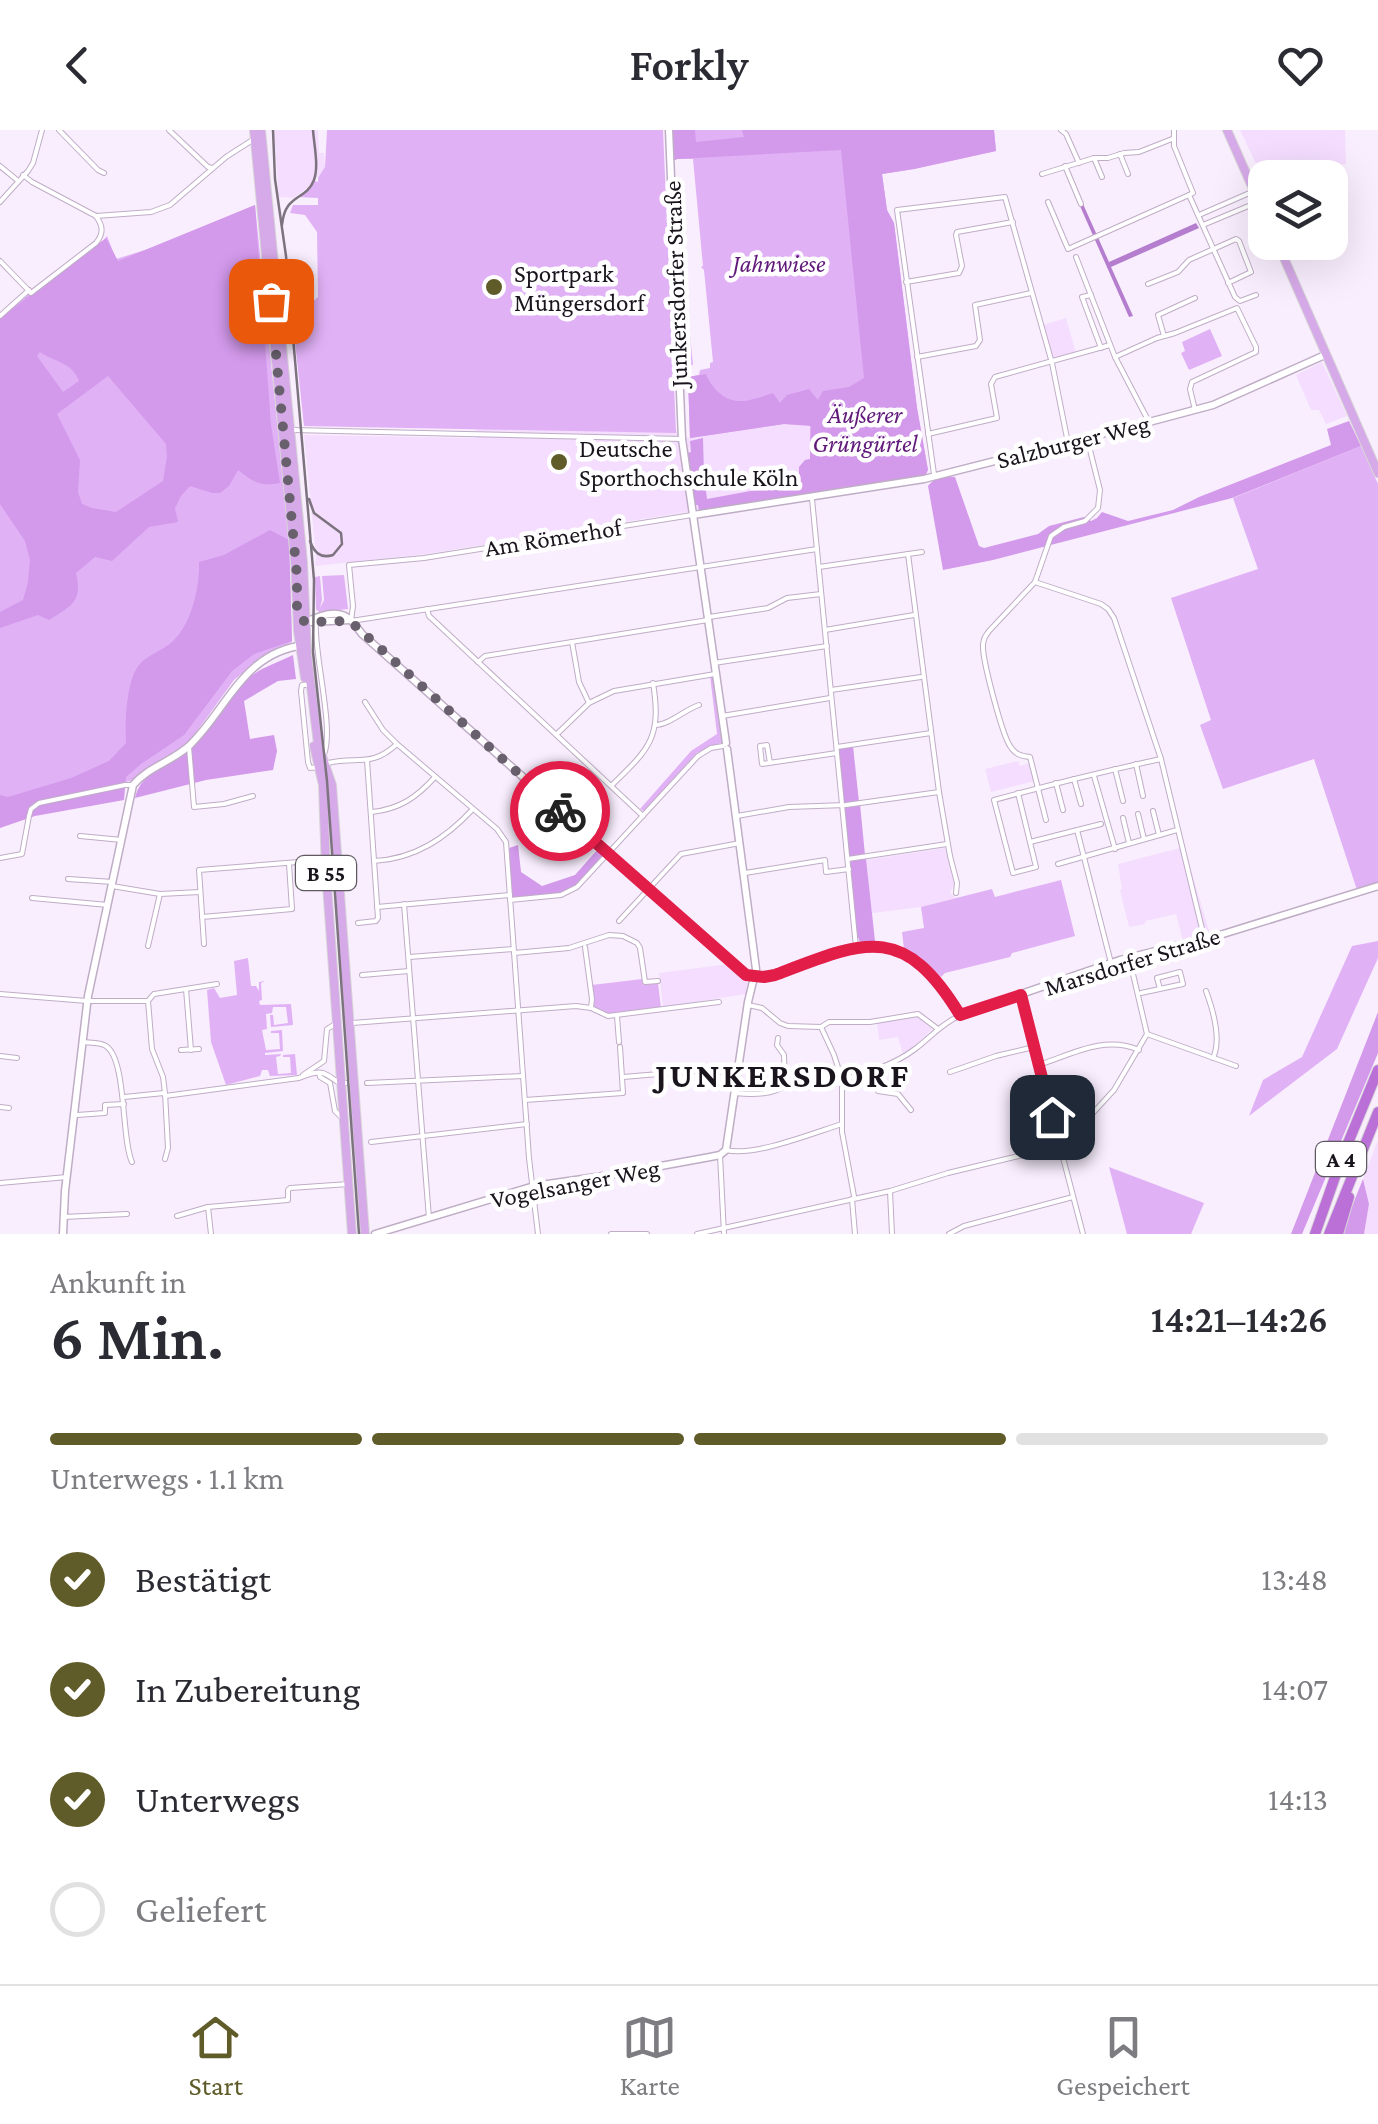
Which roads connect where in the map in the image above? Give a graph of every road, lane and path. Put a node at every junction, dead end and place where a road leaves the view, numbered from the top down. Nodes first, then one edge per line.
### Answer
1 (42, 130) edge
2 (59, 130) edge
3 (169, 130) edge
4 (669, 130) edge
5 (1061, 130) edge
6 (1174, 130) edge
7 (1228, 130) edge
8 (258, 135) edge
9 (1172, 139) junction
10 (1120, 154) junction
11 (1094, 158) junction
12 (1079, 164) junction
13 (0, 166) edge
14 (1065, 166) junction
15 (213, 168) junction
16 (104, 173) dead end
17 (1042, 174) dead end
18 (1128, 174) dead end
19 (23, 175) junction
20 (1102, 177) dead end
21 (1248, 177) edge
22 (18, 180) junction
23 (1248, 194) edge
24 (1189, 195) junction
25 (1236, 199) junction
26 (0, 202) edge
27 (1048, 202) dead end
28 (1081, 204) dead end
29 (1248, 206) edge
30 (1239, 209) junction
31 (1198, 215) junction
32 (96, 216) junction
33 (110, 216) junction
34 (1013, 222) junction
35 (1202, 225) junction
36 (102, 227) junction
37 (1213, 248) junction
38 (1076, 257) dead end
39 (1285, 260) edge
40 (0, 261) edge
41 (906, 282) junction
42 (1228, 283) junction
43 (1148, 284) dead end
44 (30, 292) junction
45 (1031, 293) junction
46 (1091, 294) junction
47 (1256, 296) dead end
48 (1195, 298) dead end
49 (0, 316) edge
50 (1164, 336) junction
51 (1110, 345) junction
52 (1100, 348) junction
53 (1325, 355) junction
54 (917, 357) junction
55 (1115, 357) junction
56 (1052, 363) junction
57 (1195, 410) junction
58 (1149, 422) junction
59 (287, 431) junction
60 (928, 434) junction
61 (1088, 438) junction
62 (682, 439) junction
63 (1068, 442) junction
64 (1378, 472) edge
65 (934, 476) junction
66 (812, 498) junction
67 (693, 515) junction
68 (817, 548) junction
69 (922, 552) dead end
70 (908, 554) junction
71 (700, 567) junction
72 (818, 567) junction
73 (1035, 582) junction
74 (821, 594) junction
75 (427, 609) junction
76 (915, 615) junction
77 (302, 616) junction
78 (317, 619) junction
79 (708, 619) junction
80 (350, 621) junction
81 (825, 630) junction
82 (572, 642) junction
83 (303, 645) junction
84 (827, 646) junction
85 (478, 662) junction
86 (714, 663) junction
87 (716, 674) junction
88 (922, 676) junction
89 (653, 683) junction
90 (831, 690) junction
91 (832, 698) junction
92 (365, 702) dead end
93 (589, 703) junction
94 (699, 705) dead end
95 (722, 716) junction
96 (655, 726) junction
97 (931, 733) junction
98 (557, 734) junction
99 (397, 744) junction
100 (189, 746) junction
101 (725, 746) junction
102 (837, 750) junction
103 (1160, 758) junction
104 (367, 760) junction
105 (322, 763) junction
106 (770, 763) dead end
107 (1136, 764) junction
108 (1115, 769) junction
109 (1094, 774) junction
110 (435, 776) junction
111 (1074, 779) junction
112 (1056, 784) junction
113 (133, 785) junction
114 (612, 786) junction
115 (1038, 788) junction
116 (939, 792) junction
117 (1018, 794) junction
118 (253, 796) dead end
119 (1143, 796) dead end
120 (1123, 801) dead end
121 (1081, 804) dead end
122 (842, 805) junction
123 (473, 809) junction
124 (1063, 810) dead end
125 (1153, 810) dead end
126 (370, 812) junction
127 (1138, 814) dead end
128 (643, 816) junction
129 (736, 816) junction
130 (1123, 818) dead end
131 (1046, 820) dead end
132 (1101, 824) dead end
133 (1077, 830) junction
134 (1177, 830) junction
135 (1159, 835) junction
136 (80, 836) dead end
137 (1144, 839) junction
138 (122, 840) junction
139 (1030, 842) junction
140 (740, 843) junction
141 (1129, 843) junction
142 (948, 844) junction
143 (1111, 850) junction
144 (608, 854) junction
145 (1083, 857) junction
146 (0, 858) edge
147 (848, 859) junction
148 (327, 860) junction
149 (374, 861) junction
150 (289, 864) junction
151 (1058, 864) dead end
152 (849, 869) junction
153 (744, 873) junction
154 (68, 879) dead end
155 (113, 884) junction
156 (1378, 886) edge
157 (648, 889) junction
158 (200, 892) junction
159 (956, 893) dead end
160 (160, 894) junction
161 (328, 896) junction
162 (510, 897) junction
163 (32, 898) dead end
164 (338, 898) junction
165 (404, 904) junction
166 (108, 905) junction
167 (377, 907) junction
168 (202, 918) junction
169 (619, 921) dead end
170 (358, 923) dead end
171 (1204, 939) junction
172 (204, 944) dead end
173 (148, 946) dead end
174 (585, 947) dead end
175 (856, 947) junction
176 (514, 951) junction
177 (408, 957) junction
178 (1129, 958) junction
179 (1112, 963) junction
180 (410, 972) junction
181 (362, 975) dead end
182 (755, 976) junction
183 (658, 980) dead end
184 (216, 984) dead end
185 (186, 989) junction
186 (1160, 989) junction
187 (1206, 992) dead end
188 (2, 993) edge
189 (1139, 994) junction
190 (1021, 995) junction
191 (87, 1001) junction
192 (148, 1002) junction
193 (719, 1002) dead end
194 (748, 1005) junction
195 (590, 1008) junction
196 (518, 1011) junction
197 (960, 1015) junction
198 (617, 1016) junction
199 (413, 1019) junction
200 (337, 1023) junction
201 (348, 1024) junction
202 (821, 1026) junction
203 (938, 1029) junction
204 (1147, 1034) junction
205 (778, 1038) dead end
206 (82, 1042) junction
207 (1034, 1047) junction
208 (199, 1049) dead end
209 (181, 1050) dead end
210 (191, 1050) junction
211 (1139, 1050) junction
212 (0, 1056) edge
213 (18, 1058) dead end
214 (1213, 1058) junction
215 (321, 1064) junction
216 (1039, 1065) junction
217 (1236, 1066) dead end
218 (1378, 1070) edge
219 (950, 1072) dead end
220 (318, 1073) junction
221 (868, 1073) junction
222 (737, 1074) junction
223 (523, 1076) junction
224 (622, 1077) junction
225 (300, 1078) junction
226 (418, 1080) junction
227 (842, 1080) junction
228 (353, 1081) junction
229 (367, 1083) dead end
230 (341, 1084) junction
231 (735, 1092) junction
232 (165, 1095) junction
233 (524, 1100) junction
234 (124, 1101) junction
235 (0, 1107) edge
236 (9, 1108) dead end
237 (911, 1110) dead end
238 (1378, 1112) edge
239 (74, 1115) junction
240 (343, 1119) junction
241 (526, 1124) junction
242 (842, 1124) junction
243 (1081, 1126) dead end
244 (422, 1135) junction
245 (370, 1142) dead end
246 (1060, 1146) junction
247 (1363, 1148) junction
248 (723, 1152) junction
249 (165, 1159) dead end
250 (132, 1162) dead end
251 (67, 1177) junction
252 (0, 1183) edge
253 (348, 1184) junction
254 (534, 1186) junction
255 (890, 1191) junction
256 (1073, 1197) junction
257 (853, 1199) junction
258 (208, 1208) junction
259 (126, 1214) dead end
260 (177, 1216) dead end
261 (64, 1218) junction
262 (429, 1218) junction
263 (724, 1231) edge
264 (63, 1234) edge
265 (211, 1234) edge
266 (352, 1234) edge
267 (365, 1234) edge
268 (375, 1234) edge
269 (538, 1234) edge
270 (612, 1234) edge
271 (647, 1234) edge
272 (697, 1234) edge
273 (854, 1234) edge
274 (892, 1234) edge
275 (949, 1234) edge
276 (1082, 1234) edge
277 (1315, 1234) edge
278 (1329, 1234) edge
279 (1338, 1234) edge

1 - 19 street
2 - 16 street
3 - 15 street
4 - 62 street, Junkersdorfer Straße
5 - 12 street
6 - 9 street
7 - 21 main road
8 - 15 street
8 - 59 main road, B 55
9 - 10 street
9 - 24 street
10 - 11 street
10 - 18 street
11 - 12 street
11 - 20 street
12 - 14 street
13 - 22 street
14 - 17 street
14 - 28 street
15 - 33 street
19 - 22 street
19 - 32 street
22 - 26 street
23 - 25 street
24 - 27 street
24 - 31 street
25 - 30 street
25 - 31 street
29 - 30 street
30 - 35 street
31 - 35 street
32 - 33 street
32 - 36 street
33 - 36 street
34 - 41 street
34 - 41 street
34 - 45 street
35 - 37 street
36 - 44 street
37 - 42 street
37 - 42 street
37 - 43 street
38 - 46 street
39 - 53 main road
40 - 44 street
41 - 54 street
42 - 47 street
44 - 49 street
45 - 54 street
45 - 56 street
46 - 51 street
46 - 52 street
48 - 50 street
50 - 55 street
50 - 57 street
51 - 52 street
51 - 55 street
52 - 56 street
53 - 57 street, Salzburger Weg
53 - 64 main road
54 - 60 street
55 - 58 street
56 - 60 street
56 - 63 street
57 - 58 street, Salzburger Weg
58 - 61 street, Salzburger Weg
59 - 62 street
59 - 77 main road, B 55
60 - 65 street
61 - 63 street, Salzburger Weg
61 - 73 street
62 - 67 street, Junkersdorfer Straße
63 - 65 street, Salzburger Weg
65 - 66 street, Salzburger Weg
66 - 67 street, Am Römerhof
66 - 68 street
67 - 71 street, Junkersdorfer Straße
67 - 80 street, Am Römerhof
68 - 71 street
68 - 72 street
69 - 70 street
70 - 72 street
70 - 76 street
71 - 75 street
71 - 79 street, Junkersdorfer Straße
72 - 74 street
73 - 103 street
73 - 115 street
74 - 79 street
74 - 81 street
75 - 80 street
75 - 85 street
76 - 81 street
76 - 88 street
77 - 78 street
77 - 83 main road, B 55
77 - 83 main road, B 55
78 - 80 street
78 - 105 street
79 - 82 street
79 - 86 street, Junkersdorfer Straße
80 - 144 street
81 - 84 street
82 - 85 street
82 - 93 street
83 - 100 street
83 - 105 main road, B 55
83 - 105 main road, B 55
84 - 86 street
84 - 90 street
85 - 98 street
86 - 87 street, Junkersdorfer Straße
87 - 89 street
87 - 95 street, Junkersdorfer Straße
88 - 90 street
88 - 97 street
89 - 93 street
89 - 96 street
90 - 91 street
91 - 95 street
91 - 102 street
92 - 99 street
93 - 98 street
94 - 96 street
95 - 101 street, Junkersdorfer Straße
96 - 114 street
97 - 102 street
97 - 116 street
98 - 114 street
99 - 104 street
99 - 110 street
100 - 113 street
100 - 118 street
101 - 128 street
101 - 129 street, Junkersdorfer Straße
102 - 106 street
102 - 122 street
103 - 107 street
103 - 134 street
104 - 105 street
104 - 126 street
105 - 148 main road, B 55
105 - 164 main road, B 55
107 - 108 street
107 - 119 street
108 - 109 street
108 - 120 street
109 - 111 street
109 - 143 street
110 - 123 street
110 - 126 street
111 - 112 street
111 - 121 street
112 - 115 street
112 - 124 street
113 - 138 street
113 - 146 street
114 - 128 street
115 - 117 street
115 - 131 street
116 - 122 street
116 - 142 street
117 - 139 street
117 - 139 street
122 - 129 street
122 - 147 street
123 - 149 street
123 - 162 street
125 - 135 street
126 - 149 street
127 - 137 street
128 - 144 street
129 - 140 street, Junkersdorfer Straße
130 - 141 street
132 - 133 street
133 - 139 street
133 - 145 street
134 - 135 street
134 - 171 street
135 - 137 street
136 - 138 street
137 - 141 street
138 - 155 street
140 - 153 street, Junkersdorfer Straße
140 - 157 street
141 - 143 street
142 - 147 street
142 - 159 street
143 - 145 street
144 - 157 street
144 - 162 street
145 - 151 street
145 - 179 street
147 - 152 street
148 - 150 street
148 - 161 main road, B 55
149 - 167 street
150 - 158 street
150 - 168 street
152 - 153 street
152 - 175 street
153 - 182 street, Junkersdorfer Straße
154 - 155 street
155 - 160 street
155 - 166 street
156 - 171 street, Marsdorfer Straße
157 - 169 street
157 - 182 street
158 - 160 street
158 - 168 street
160 - 173 street
161 - 164 main road
161 - 200 main road, B 55
162 - 165 street
162 - 176 street
163 - 166 street
164 - 201 main road, B 55
165 - 167 street
165 - 177 street
166 - 191 street
167 - 170 street
168 - 172 street
171 - 178 street, Marsdorfer Straße
174 - 195 street
175 - 182 street
175 - 197 street
176 - 177 street
176 - 183 street
176 - 196 street
177 - 180 street
178 - 179 street, Marsdorfer Straße
178 - 189 street
179 - 190 street, Marsdorfer Straße
180 - 181 street
180 - 199 street
182 - 194 street, Junkersdorfer Straße
184 - 185 street
185 - 192 street
185 - 210 street
186 - 186 street
186 - 189 street
187 - 214 street
188 - 191 street
189 - 204 street
190 - 197 street, Marsdorfer Straße
190 - 207 street
191 - 192 street
191 - 206 street
192 - 232 street
193 - 198 street
194 - 202 street
194 - 222 street, Junkersdorfer Straße
195 - 196 street
195 - 198 street
196 - 199 street
196 - 223 street
197 - 203 street, Marsdorfer Straße
198 - 224 street
199 - 201 street
199 - 226 street
200 - 215 street
200 - 230 main road, B 55
201 - 228 main road, B 55
202 - 203 street
202 - 227 street
203 - 221 street, Marsdorfer Straße
204 - 211 street
204 - 214 street
205 - 231 street
206 - 234 street
206 - 239 street
207 - 216 street
207 - 219 street
208 - 210 street
209 - 210 street
211 - 216 street
211 - 243 street
212 - 213 street
214 - 217 street
215 - 220 street
215 - 225 street
216 - 246 street
218 - 277 highway, A 4
220 - 225 street
220 - 230 street
220 - 240 street
221 - 227 street, Marsdorfer Straße
221 - 237 street
222 - 224 street
222 - 231 street, Junkersdorfer Straße
223 - 226 street
223 - 233 street
224 - 233 street
225 - 232 street
226 - 229 street
226 - 244 street
227 - 242 street
228 - 230 street
228 - 267 main road, B 55
230 - 240 main road, B 55
231 - 248 street, Junkersdorfer Straße
232 - 234 street
232 - 249 street
233 - 241 street
234 - 239 street
234 - 250 street
235 - 236 street
238 - 247 highway, A 4
239 - 251 street
240 - 253 main road, B 55
241 - 244 street
241 - 254 street
242 - 248 street
242 - 257 street
244 - 245 street
244 - 262 street
246 - 255 street
246 - 256 street
247 - 278 highway, A 4
247 - 279 highway
248 - 254 street, Vogelsanger Weg
248 - 263 street
251 - 252 street
251 - 261 street
253 - 258 street
253 - 266 main road, B 55
254 - 262 street, Vogelsanger Weg
254 - 269 street
255 - 257 street
255 - 274 street
256 - 275 street
256 - 276 street
257 - 263 street
257 - 273 street
258 - 260 street
258 - 265 street
259 - 261 street
261 - 264 street
262 - 268 street, Vogelsanger Weg
263 - 272 street
270 - 271 street

